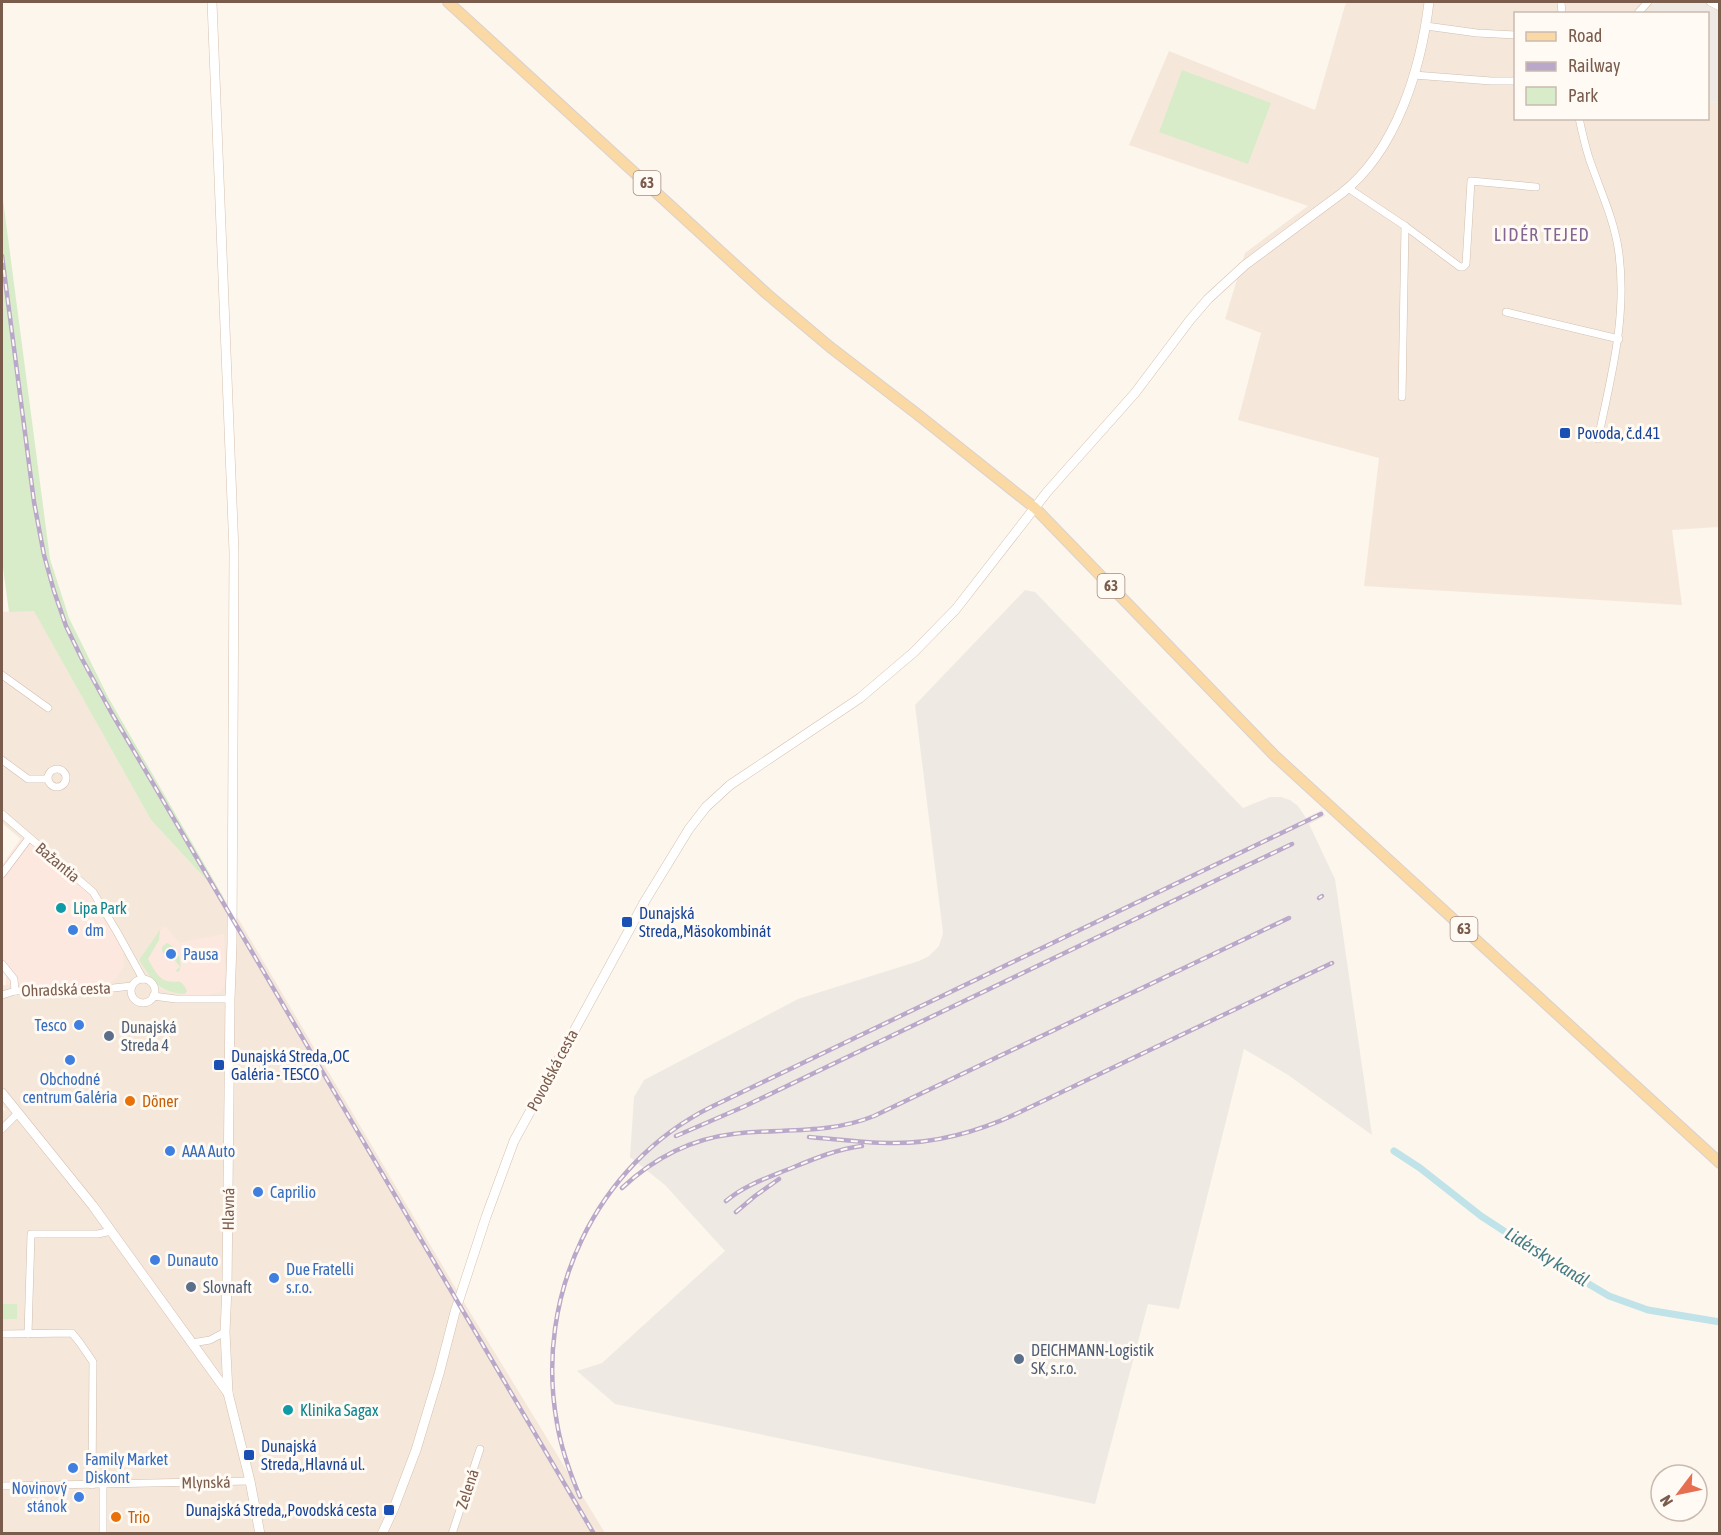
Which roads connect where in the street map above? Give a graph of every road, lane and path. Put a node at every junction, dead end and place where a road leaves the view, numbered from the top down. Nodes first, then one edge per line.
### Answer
1 (212, 2) edge
2 (448, 2) edge
3 (1429, 2) edge
4 (1710, 2) edge
5 (1719, 7) edge
6 (1426, 26) junction
7 (1514, 35) edge
8 (1414, 75) junction
9 (1514, 81) edge
10 (1579, 120) edge
11 (1536, 187) dead end
12 (1348, 188) junction
13 (1405, 226) junction
14 (1506, 312) dead end
15 (1619, 339) junction
16 (1402, 397) dead end
17 (1598, 439) dead end
18 (1035, 508) junction
19 (2, 675) edge
20 (48, 708) dead end
21 (2, 760) edge
22 (47, 779) dead end
23 (2, 814) edge
24 (29, 838) junction
25 (2, 874) edge
26 (2, 964) edge
27 (143, 979) junction
28 (132, 986) junction
29 (15, 991) junction
30 (2, 995) edge
31 (153, 996) junction
32 (230, 999) junction
33 (2, 1093) edge
34 (18, 1113) junction
35 (2, 1129) edge
36 (1719, 1163) edge
37 (111, 1231) junction
38 (225, 1332) junction
39 (2, 1334) edge
40 (28, 1334) junction
41 (192, 1343) junction
42 (228, 1393) junction
43 (480, 1449) dead end
44 (250, 1481) junction
45 (92, 1485) junction
46 (103, 1485) junction
47 (2, 1486) edge
48 (455, 1532) edge
49 (104, 1533) edge
50 (260, 1533) edge
51 (382, 1533) edge

1 - 32 street, Hlavná
2 - 18 main road, 63
3 - 6 street, Povodská cesta
4 - 5 street
6 - 7 street
6 - 8 street, Povodská cesta
8 - 9 street
8 - 12 street, Povodská cesta
10 - 15 street
11 - 13 street
12 - 13 street
12 - 18 street, Povodská cesta
13 - 16 street
14 - 15 street
15 - 17 street
18 - 36 main road, 63
18 - 51 street, Povodská cesta
19 - 20 street
21 - 22 street
23 - 24 street, Bažantia
24 - 25 street
24 - 27 street, Bažantia
26 - 29 street
27 - 28 street
27 - 31 street
28 - 29 street, Ohradská cesta
28 - 31 street
29 - 30 street, Ohradská cesta
31 - 32 street
32 - 38 street, Hlavná
33 - 34 street
34 - 35 street
34 - 37 street
37 - 40 street
37 - 41 street
38 - 41 street
38 - 42 street, Hlavná
39 - 40 street
40 - 45 street
41 - 42 street
42 - 44 street, Hlavná
43 - 48 street, Zelená
44 - 46 street, Mlynská
44 - 50 street, Hlavná
45 - 46 street, Mlynská
45 - 47 street, Mlynská
46 - 49 street

